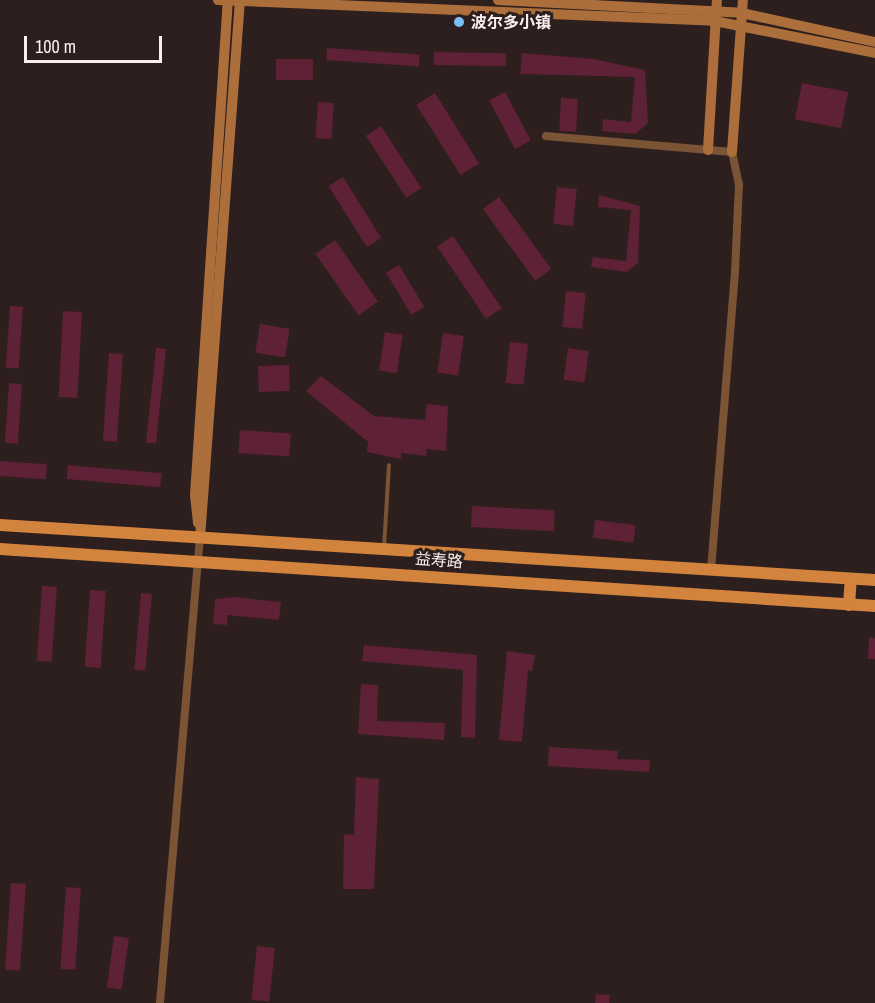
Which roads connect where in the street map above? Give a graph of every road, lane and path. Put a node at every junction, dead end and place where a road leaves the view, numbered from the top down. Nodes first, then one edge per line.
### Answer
1 (218, 0) edge
2 (228, 0) edge
3 (240, 0) edge
4 (498, 0) edge
5 (743, 0) edge
6 (716, 10) edge
7 (742, 18) junction
8 (875, 42) edge
9 (875, 53) edge
10 (546, 136) dead end
11 (708, 150) junction
12 (732, 152) junction
13 (389, 465) dead end
14 (0, 525) edge
15 (200, 538) junction
16 (0, 549) edge
17 (384, 550) junction
18 (200, 561) junction
19 (711, 570) junction
20 (851, 579) junction
21 (875, 580) edge
22 (849, 605) junction
23 (875, 606) edge
24 (160, 1003) edge

1 - 2 street
2 - 3 street
2 - 15 street
3 - 6 street
3 - 15 street
4 - 6 street
5 - 7 street
6 - 7 street
6 - 11 street
7 - 8 street
7 - 9 street
7 - 12 street
10 - 11 street
11 - 12 street
12 - 19 street
13 - 17 lane
14 - 15 main road, 益寿路
15 - 17 main road, 益寿路
15 - 18 street
16 - 18 main road, 益寿路
17 - 19 main road, 益寿路
18 - 22 main road, 益寿路
18 - 24 street
19 - 20 main road, 益寿路
20 - 21 main road, 益寿路
20 - 22 main road
22 - 23 main road, 益寿路

